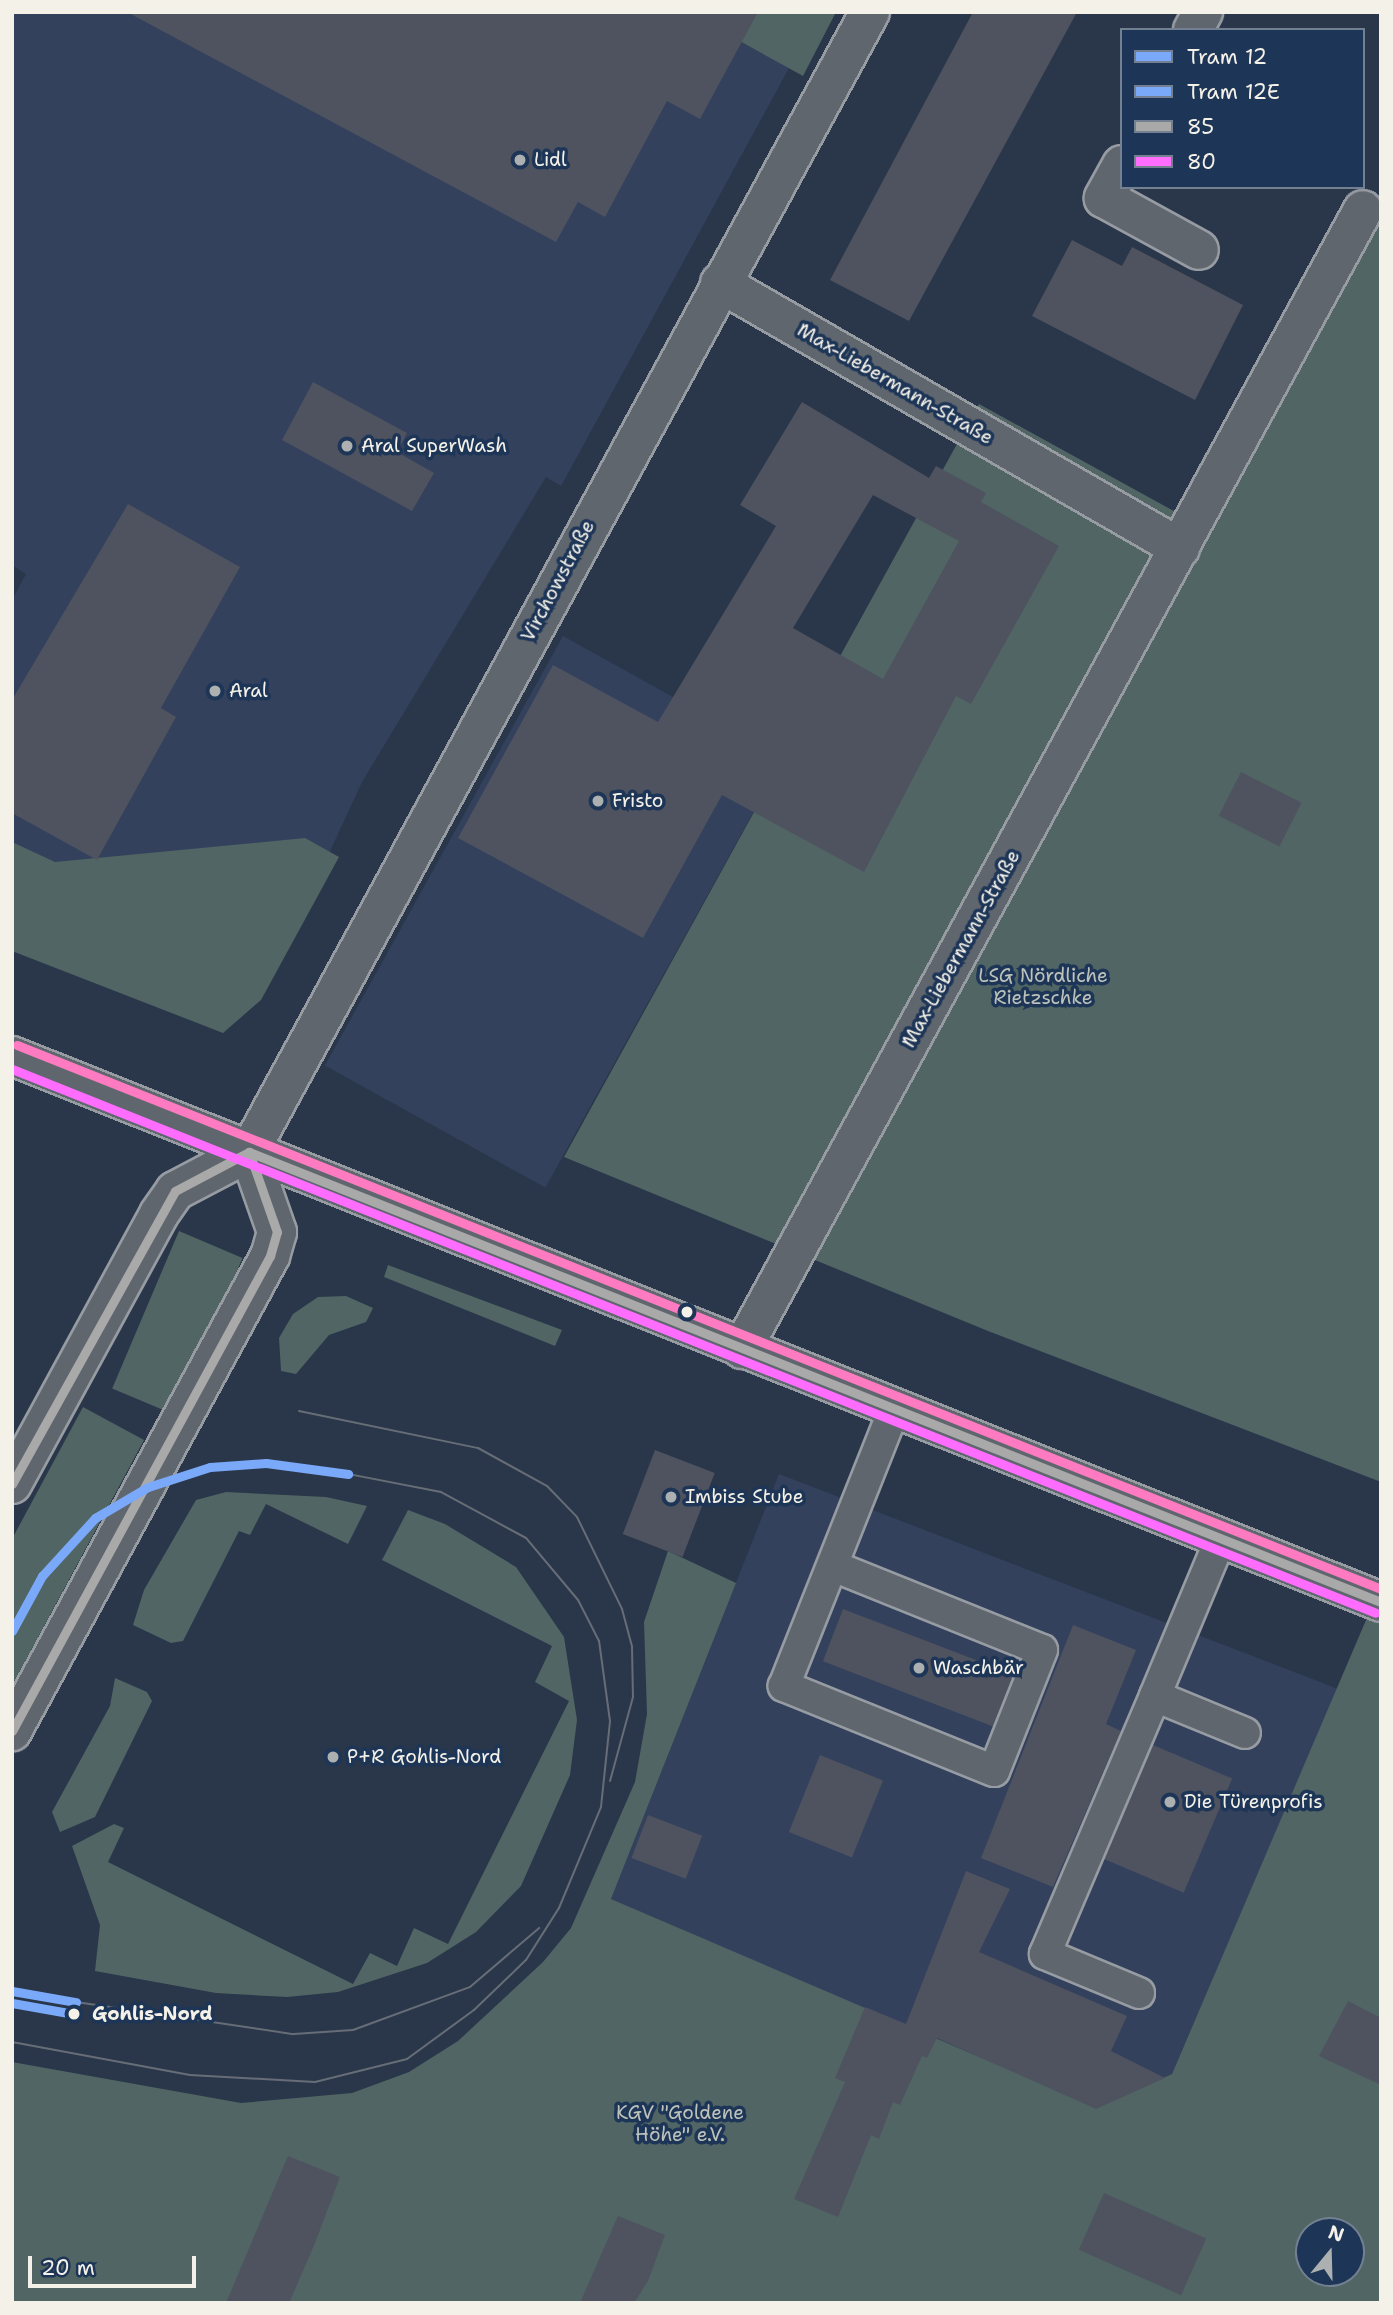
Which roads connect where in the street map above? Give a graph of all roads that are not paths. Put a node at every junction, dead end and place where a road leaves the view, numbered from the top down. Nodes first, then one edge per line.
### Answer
1 (870, 12) edge
2 (1202, 12) edge
3 (1194, 28) edge
4 (1120, 169) edge
5 (1363, 210) dead end
6 (1199, 250) dead end
7 (720, 283) junction
8 (1180, 548) junction
9 (12, 1056) edge
10 (249, 1152) junction
11 (743, 1349) junction
12 (894, 1409) junction
13 (12, 1484) edge
14 (1221, 1538) junction
15 (833, 1566) junction
16 (1381, 1602) edge
17 (1155, 1696) junction
18 (12, 1731) edge
19 (1245, 1733) dead end
20 (1139, 1993) dead end

1 - 7 street, Virchowstraße
2 - 3 street
4 - 6 street
5 - 8 street, Max-Liebermann-Straße
7 - 8 street, Max-Liebermann-Straße
7 - 10 street, Virchowstraße
8 - 11 street, Max-Liebermann-Straße
9 - 10 street
10 - 11 street
10 - 13 street
10 - 18 street
11 - 12 street
12 - 14 street
12 - 15 lane
14 - 16 street
14 - 17 lane
15 - 15 lane
17 - 19 lane
17 - 20 lane

